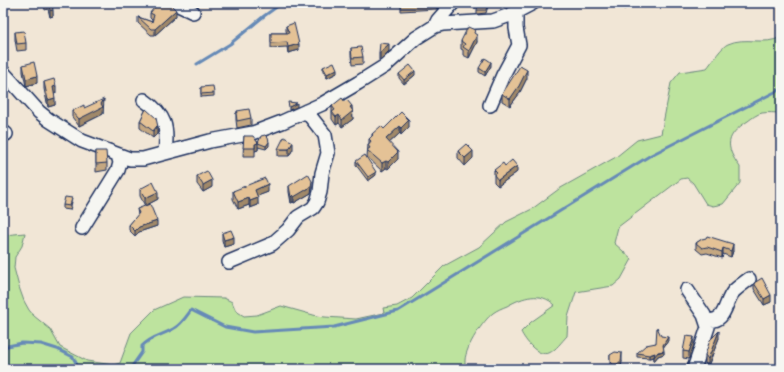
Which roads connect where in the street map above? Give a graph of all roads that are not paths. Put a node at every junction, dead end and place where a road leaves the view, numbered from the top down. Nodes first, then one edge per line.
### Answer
1 (174, 3) edge
2 (453, 3) edge
3 (533, 3) edge
4 (193, 12) dead end
5 (516, 12) junction
6 (435, 26) junction
7 (3, 72) edge
8 (144, 100) dead end
9 (490, 105) dead end
10 (306, 111) junction
11 (165, 153) junction
12 (118, 155) junction
13 (82, 228) dead end
14 (229, 262) dead end
15 (749, 279) dead end
16 (687, 290) dead end
17 (706, 320) junction
18 (694, 369) edge

1 - 4 street
2 - 6 street
3 - 5 street
5 - 6 street
5 - 9 street
6 - 10 street
7 - 12 street
8 - 11 street
10 - 11 street
10 - 14 street
11 - 12 street
12 - 13 street
15 - 17 street
16 - 17 street
17 - 18 street

